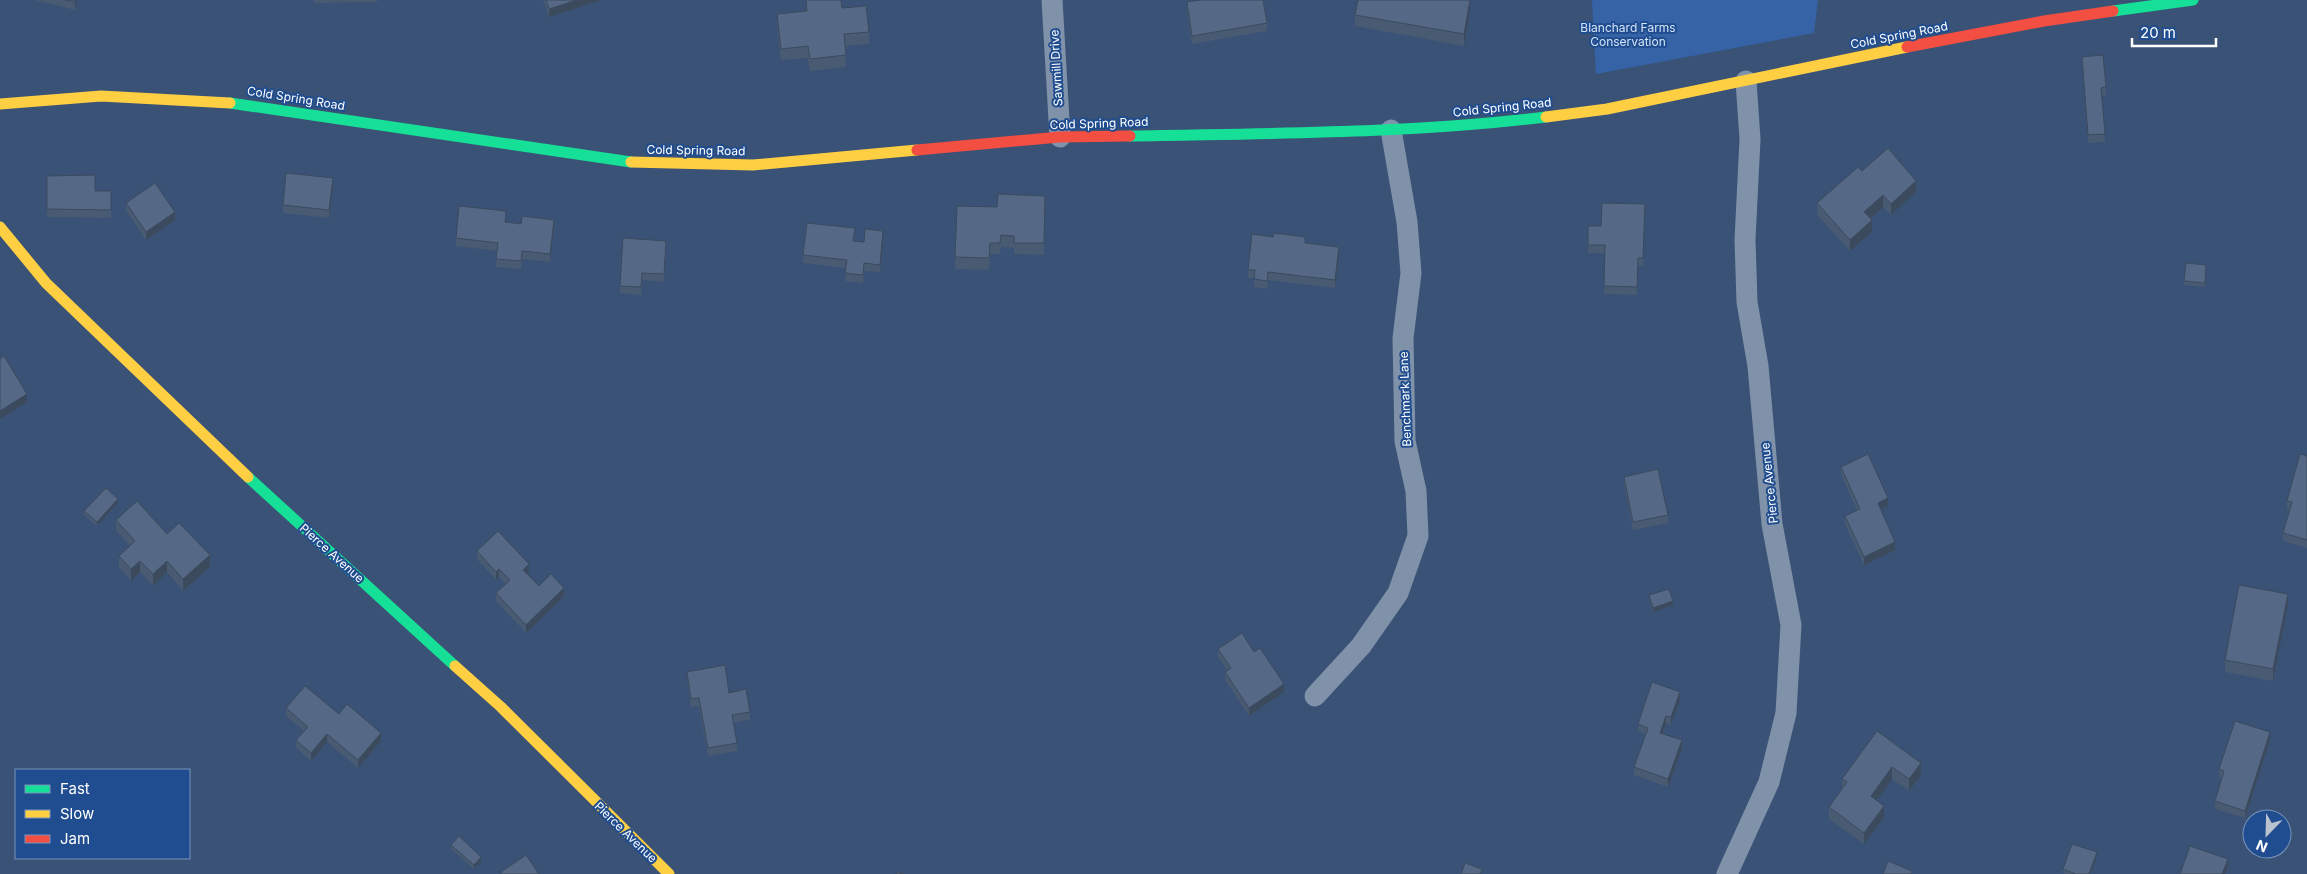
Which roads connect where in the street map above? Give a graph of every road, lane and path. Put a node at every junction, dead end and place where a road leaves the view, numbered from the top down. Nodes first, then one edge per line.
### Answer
1 (1052, 0) edge
2 (2193, 0) edge
3 (1746, 81) junction
4 (0, 104) edge
5 (1391, 130) junction
6 (1060, 137) junction
7 (0, 227) edge
8 (1315, 696) dead end
9 (669, 874) edge
10 (1727, 874) edge

1 - 6 street, Sawmill Drive
2 - 3 street, Cold Spring Road
3 - 5 street, Cold Spring Road
3 - 10 street, Pierce Avenue
4 - 6 street, Cold Spring Road
5 - 6 street, Cold Spring Road
5 - 8 street, Benchmark Lane
7 - 9 street, Pierce Avenue

